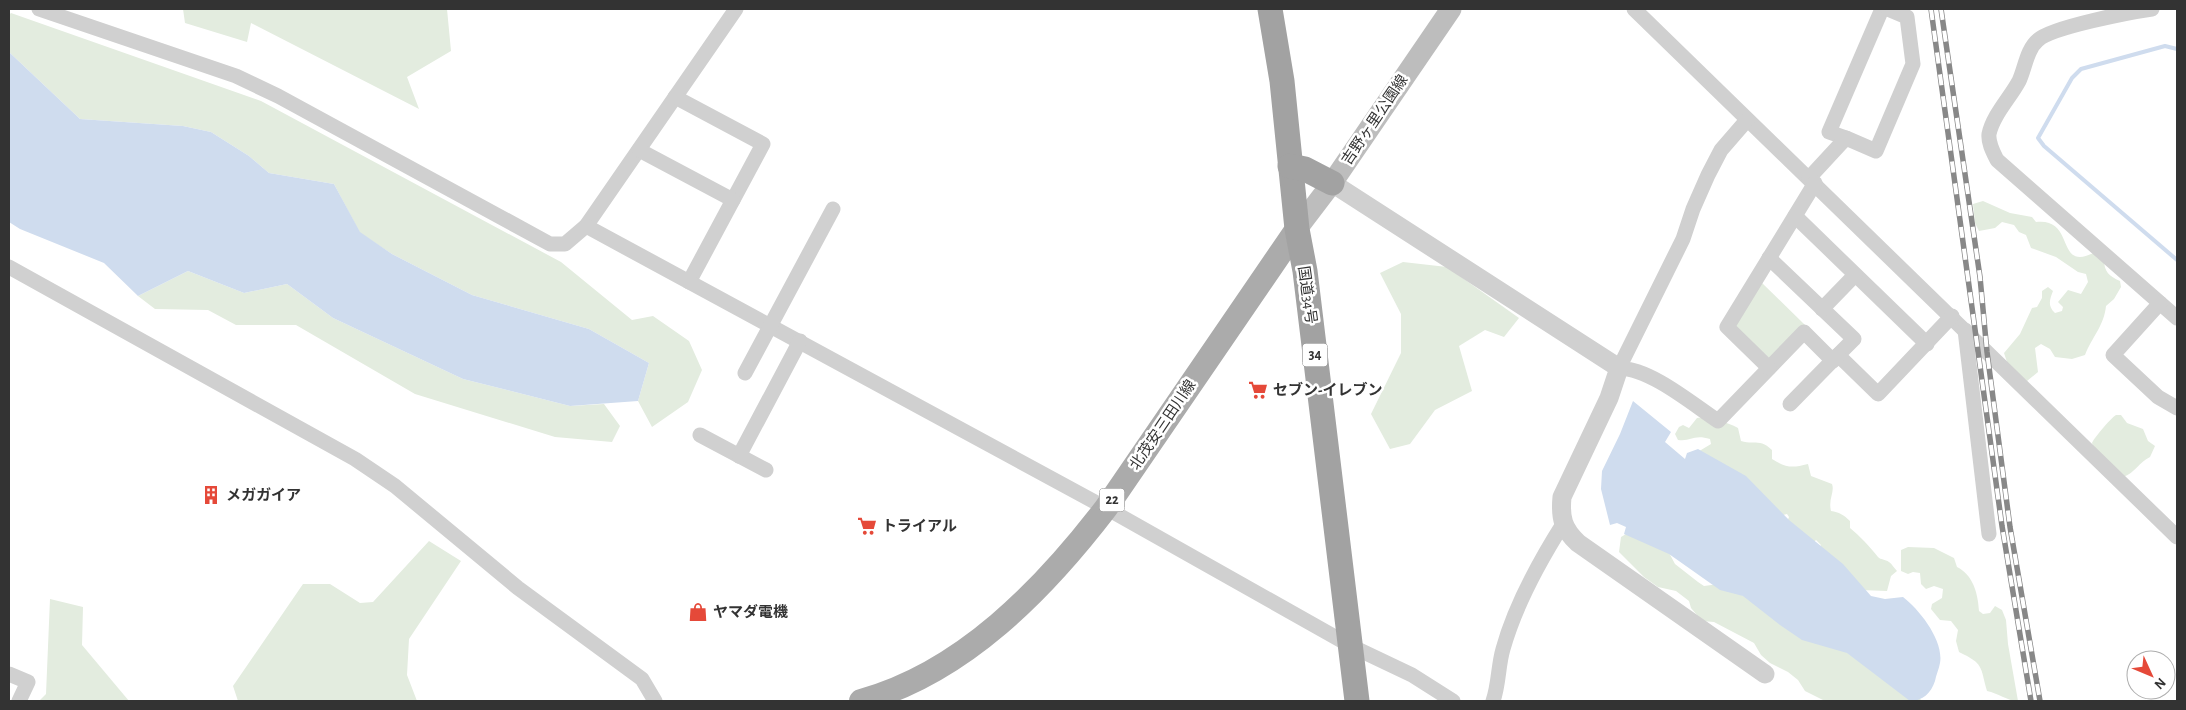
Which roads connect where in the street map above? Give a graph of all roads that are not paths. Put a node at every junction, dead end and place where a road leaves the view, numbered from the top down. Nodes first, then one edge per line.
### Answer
1 (39, 9) edge
2 (736, 9) edge
3 (1270, 9) edge
4 (1451, 9) edge
5 (1634, 9) edge
6 (1882, 9) edge
7 (1888, 9) edge
8 (2143, 10) edge
9 (675, 97) junction
10 (1747, 120) junction
11 (1846, 138) junction
12 (639, 150) junction
13 (1290, 166) junction
14 (1812, 180) junction
15 (1332, 183) junction
16 (733, 200) junction
17 (833, 208) dead end
18 (1795, 216) junction
19 (586, 226) junction
20 (1297, 229) junction
21 (1769, 258) junction
22 (9, 268) edge
23 (1855, 275) junction
24 (690, 282) junction
25 (2160, 303) junction
26 (1822, 309) junction
27 (1952, 316) junction
28 (2177, 318) edge
29 (771, 326) junction
30 (1965, 330) junction
31 (800, 341) junction
32 (1927, 344) junction
33 (1835, 358) junction
34 (1619, 368) junction
35 (1769, 368) junction
36 (745, 373) dead end
37 (1790, 404) dead end
38 (2177, 408) edge
39 (700, 435) dead end
40 (738, 456) junction
41 (766, 470) dead end
42 (1106, 508) junction
43 (1563, 524) junction
44 (2174, 528) edge
45 (1989, 534) dead end
46 (1351, 646) junction
47 (9, 674) edge
48 (1765, 674) dead end
49 (19, 701) edge
50 (655, 701) edge
51 (862, 701) edge
52 (1357, 701) edge
53 (1454, 701) edge
54 (1493, 701) edge

1 - 19 street
2 - 9 street
3 - 13 highway, 国道34号 / 34
4 - 15 main road, 吉野ヶ里公園線
5 - 10 street
6 - 11 street
7 - 11 street
8 - 25 street
9 - 12 street
9 - 16 street
10 - 14 street
10 - 34 street
11 - 14 street
12 - 16 street
12 - 19 street
13 - 15 highway
13 - 20 highway, 国道34号 / 34
14 - 18 street
14 - 27 street
15 - 20 main road, 吉野ヶ里公園線
15 - 34 street
16 - 24 street
17 - 29 street
18 - 21 street
18 - 23 street
19 - 24 street
20 - 42 main road, 北茂安三田川線 / 22
20 - 46 highway, 国道34号 / 34
21 - 26 street
21 - 35 street
22 - 50 street
23 - 26 street
23 - 32 street
24 - 29 street
25 - 28 street
25 - 38 street
26 - 33 street
27 - 30 street
27 - 32 street
29 - 31 street
29 - 36 street
30 - 44 street
30 - 45 street
31 - 40 street
31 - 42 street
32 - 33 street
33 - 35 street
33 - 37 street
34 - 35 street
34 - 43 street
39 - 40 street
40 - 41 street
42 - 46 street
42 - 51 main road, 北茂安三田川線 / 22
43 - 48 street
43 - 54 street
46 - 52 highway, 国道34号 / 34
46 - 53 street
47 - 49 street

